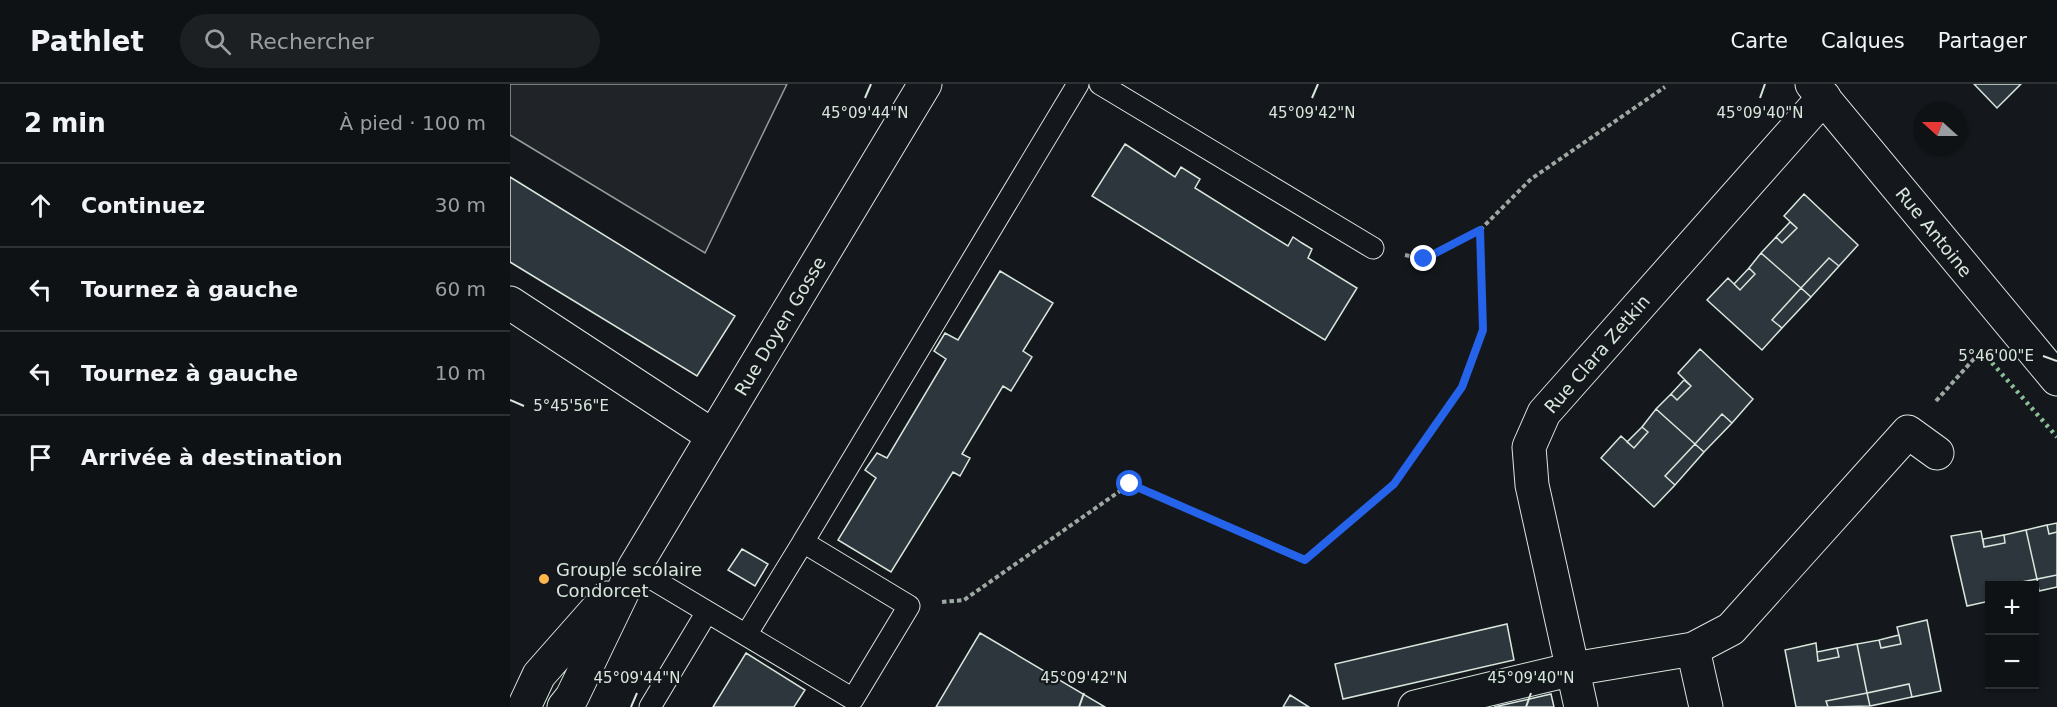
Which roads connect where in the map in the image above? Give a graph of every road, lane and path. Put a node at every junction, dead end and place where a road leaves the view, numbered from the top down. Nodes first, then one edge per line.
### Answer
1 (925, 84) edge
2 (1078, 84) edge
3 (1100, 84) edge
4 (1665, 87) dead end
5 (1818, 91) edge
6 (1480, 230) junction
7 (1373, 248) joint
8 (510, 303) edge
9 (2007, 321) junction
10 (2057, 379) edge
11 (1908, 432) junction
12 (713, 436) junction
13 (1937, 453) dead end
14 (808, 534) junction
15 (634, 568) junction
16 (909, 606) junction
17 (708, 612) junction
18 (746, 635) junction
19 (1693, 649) junction
20 (1573, 669) junction
21 (859, 703) edge
22 (524, 707) edge
23 (564, 707) edge
24 (650, 707) edge
25 (1415, 707) edge
26 (1581, 707) edge
27 (1706, 707) edge

1 - 12 street, Rue Doyen Gosse
2 - 14 lane
3 - 7 lane
4 - 6 path
5 - 9 street, Rue Antoine
5 - 20 street, Rue Clara Zetkin
6 - 7 path
6 - 16 path
8 - 12 street
9 - 10 street, Rue Antoine
9 - 11 path
11 - 13 street
11 - 19 street
12 - 15 street, Rue Doyen Gosse
14 - 16 lane
14 - 18 lane
15 - 17 lane
15 - 22 street, Rue Doyen Gosse
15 - 23 street, Rue Doyen Gosse
16 - 21 lane
17 - 18 lane
17 - 24 lane
18 - 21 lane
19 - 20 street
19 - 27 street
20 - 25 street
20 - 26 street, Rue Clara Zetkin

